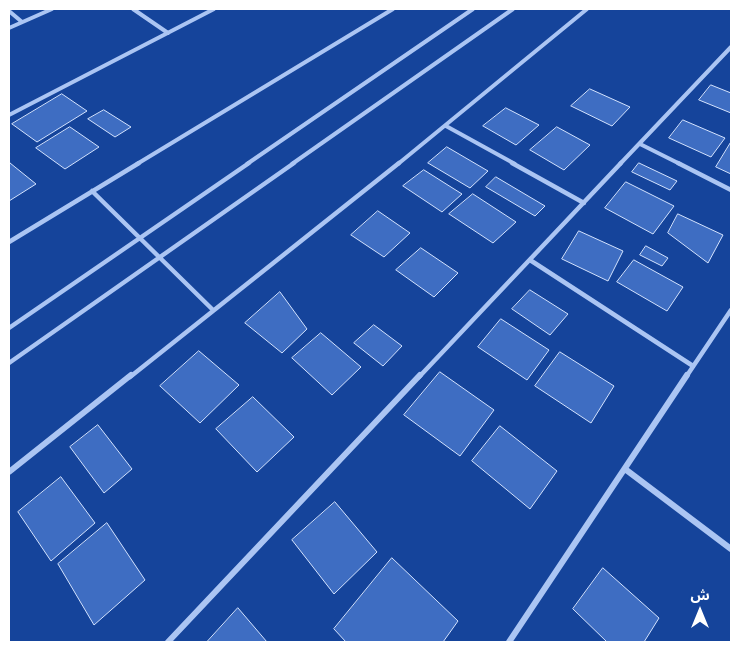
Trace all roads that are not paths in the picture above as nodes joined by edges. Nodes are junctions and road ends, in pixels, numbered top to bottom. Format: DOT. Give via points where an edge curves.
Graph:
graph roads {
  1 [pos="52,9"];
  2 [pos="133,9"];
  3 [pos="214,9"];
  4 [pos="393,9"];
  5 [pos="473,9"];
  6 [pos="513,9"];
  7 [pos="587,9"];
  8 [pos="9,11"];
  9 [pos="22,22"];
  10 [pos="9,28"];
  11 [pos="168,33"];
  12 [pos="731,47"];
  13 [pos="9,115"];
  14 [pos="446,126"];
  15 [pos="640,144"];
  16 [pos="731,190"];
  17 [pos="92,191"];
  18 [pos="584,203"];
  19 [pos="140,238"];
  20 [pos="9,242"];
  21 [pos="159,257"];
  22 [pos="530,260"];
  23 [pos="213,310"];
  24 [pos="731,310"];
  25 [pos="9,328"];
  26 [pos="9,363"];
  27 [pos="694,366"];
  28 [pos="625,469"];
  29 [pos="9,472"];
  30 [pos="731,548"];
  31 [pos="168,642"];
  32 [pos="509,642"];
  1 -- 9 [label="street"];
  2 -- 11 [label="street"];
  3 -- 11 [label="street"];
  4 -- 17 [label="street"];
  5 -- 19 [label="street"];
  6 -- 21 [label="street"];
  7 -- 14 [label="street"];
  8 -- 9 [label="street"];
  9 -- 10 [label="street"];
  11 -- 13 [label="street"];
  12 -- 15 [label="street"];
  14 -- 18 [label="street"];
  14 -- 23 [label="street"];
  15 -- 16 [label="street"];
  15 -- 18 [label="street"];
  17 -- 19 [label="street"];
  17 -- 20 [label="street"];
  18 -- 22 [label="street"];
  19 -- 21 [label="street"];
  19 -- 25 [label="street"];
  21 -- 23 [label="street"];
  21 -- 26 [label="street"];
  22 -- 27 [label="street"];
  22 -- 31 [label="street"];
  23 -- 29 [label="street"];
  24 -- 27 [label="street"];
  27 -- 28 [label="street"];
  28 -- 30 [label="street"];
  28 -- 32 [label="street"];
}
